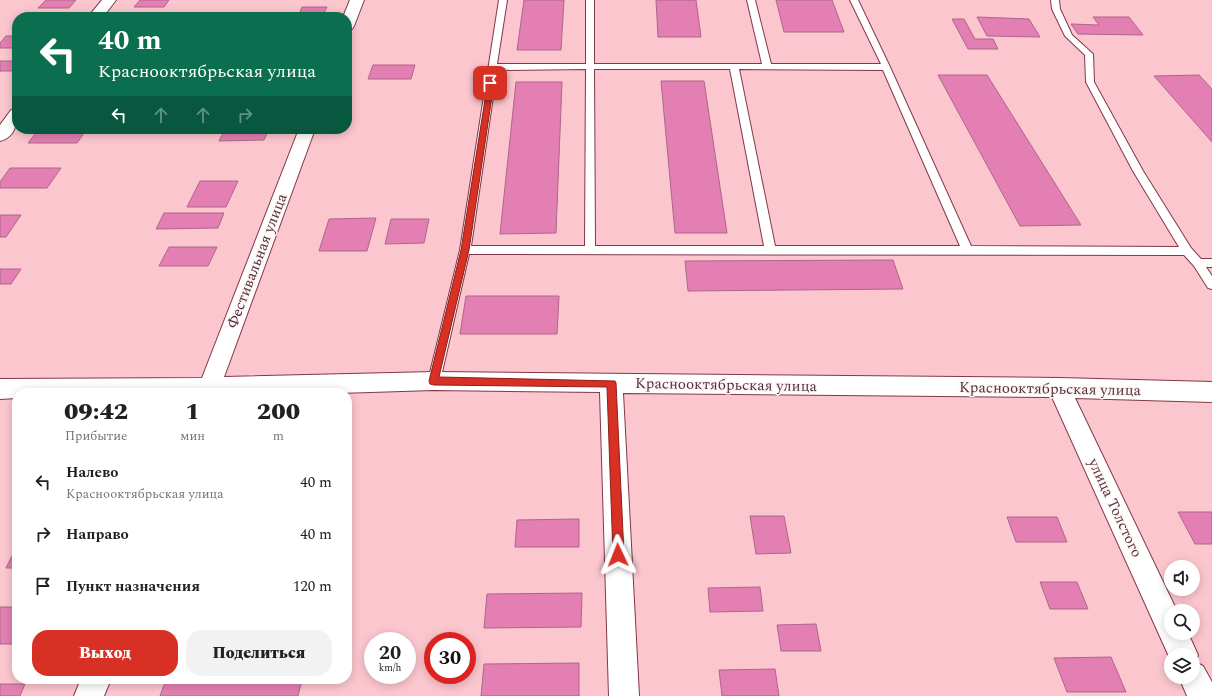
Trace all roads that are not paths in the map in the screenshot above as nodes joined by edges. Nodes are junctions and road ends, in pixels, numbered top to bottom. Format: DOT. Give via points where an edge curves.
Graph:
graph roads {
  1 [pos="109,0"];
  2 [pos="357,0"];
  3 [pos="503,0"];
  4 [pos="590,0"];
  5 [pos="751,0"];
  6 [pos="854,0"];
  7 [pos="1055,0"];
  8 [pos="99,12"];
  9 [pos="352,13"];
  10 [pos="734,66"];
  11 [pos="767,66"];
  12 [pos="493,67"];
  13 [pos="590,67"];
  14 [pos="886,67"];
  15 [pos="12,120"];
  16 [pos="306,134"];
  17 [pos="0,136"];
  18 [pos="590,249"];
  19 [pos="465,250"];
  20 [pos="770,250"];
  21 [pos="967,250"];
  22 [pos="1187,251"];
  23 [pos="1198,263"];
  24 [pos="1212,263"];
  25 [pos="1212,285"];
  26 [pos="434,381"];
  27 [pos="612,383"];
  28 [pos="209,388"];
  29 [pos="258,388"];
  30 [pos="1059,388"];
  31 [pos="0,389"];
  32 [pos="12,389"];
  33 [pos="1212,392"];
  34 [pos="1164,614"];
  35 [pos="94,684"];
  36 [pos="1197,684"];
  37 [pos="89,696"];
  38 [pos="624,696"];
  39 [pos="1202,696"];
  1 -- 8 [label="street"];
  2 -- 9 [label="street"];
  3 -- 12 [label="lane"];
  4 -- 13 [label="lane"];
  5 -- 11 [label="lane"];
  6 -- 14 [label="lane"];
  7 -- 22 [label="lane" via="1056,9 1069,36 1089,54 1090,82 1138,171"];
  10 -- 11 [label="lane"];
  10 -- 13 [label="lane"];
  10 -- 20 [label="lane"];
  11 -- 14 [label="lane"];
  12 -- 13 [label="lane"];
  12 -- 19 [label="lane"];
  13 -- 18 [label="lane"];
  14 -- 21 [label="lane"];
  15 -- 17 [label="street"];
  16 -- 28 [label="street, Фестивальная улица"];
  18 -- 19 [label="lane"];
  18 -- 20 [label="lane"];
  19 -- 26 [label="lane"];
  20 -- 21 [label="lane"];
  21 -- 22 [label="lane"];
  22 -- 23 [label="lane"];
  23 -- 24 [label="lane"];
  23 -- 25 [label="lane"];
  26 -- 27 [label="street, Краснооктябрьская улица"];
  26 -- 29 [label="street, Краснооктябрьская улица"];
  27 -- 30 [label="street, Краснооктябрьская улица"];
  27 -- 38 [label="street"];
  30 -- 33 [label="street, Краснооктябрьская улица"];
  30 -- 34 [label="street, улица Толстого"];
  31 -- 32 [label="street, Краснооктябрьская улица"];
  35 -- 37 [label="street"];
  36 -- 39 [label="street"];
}
